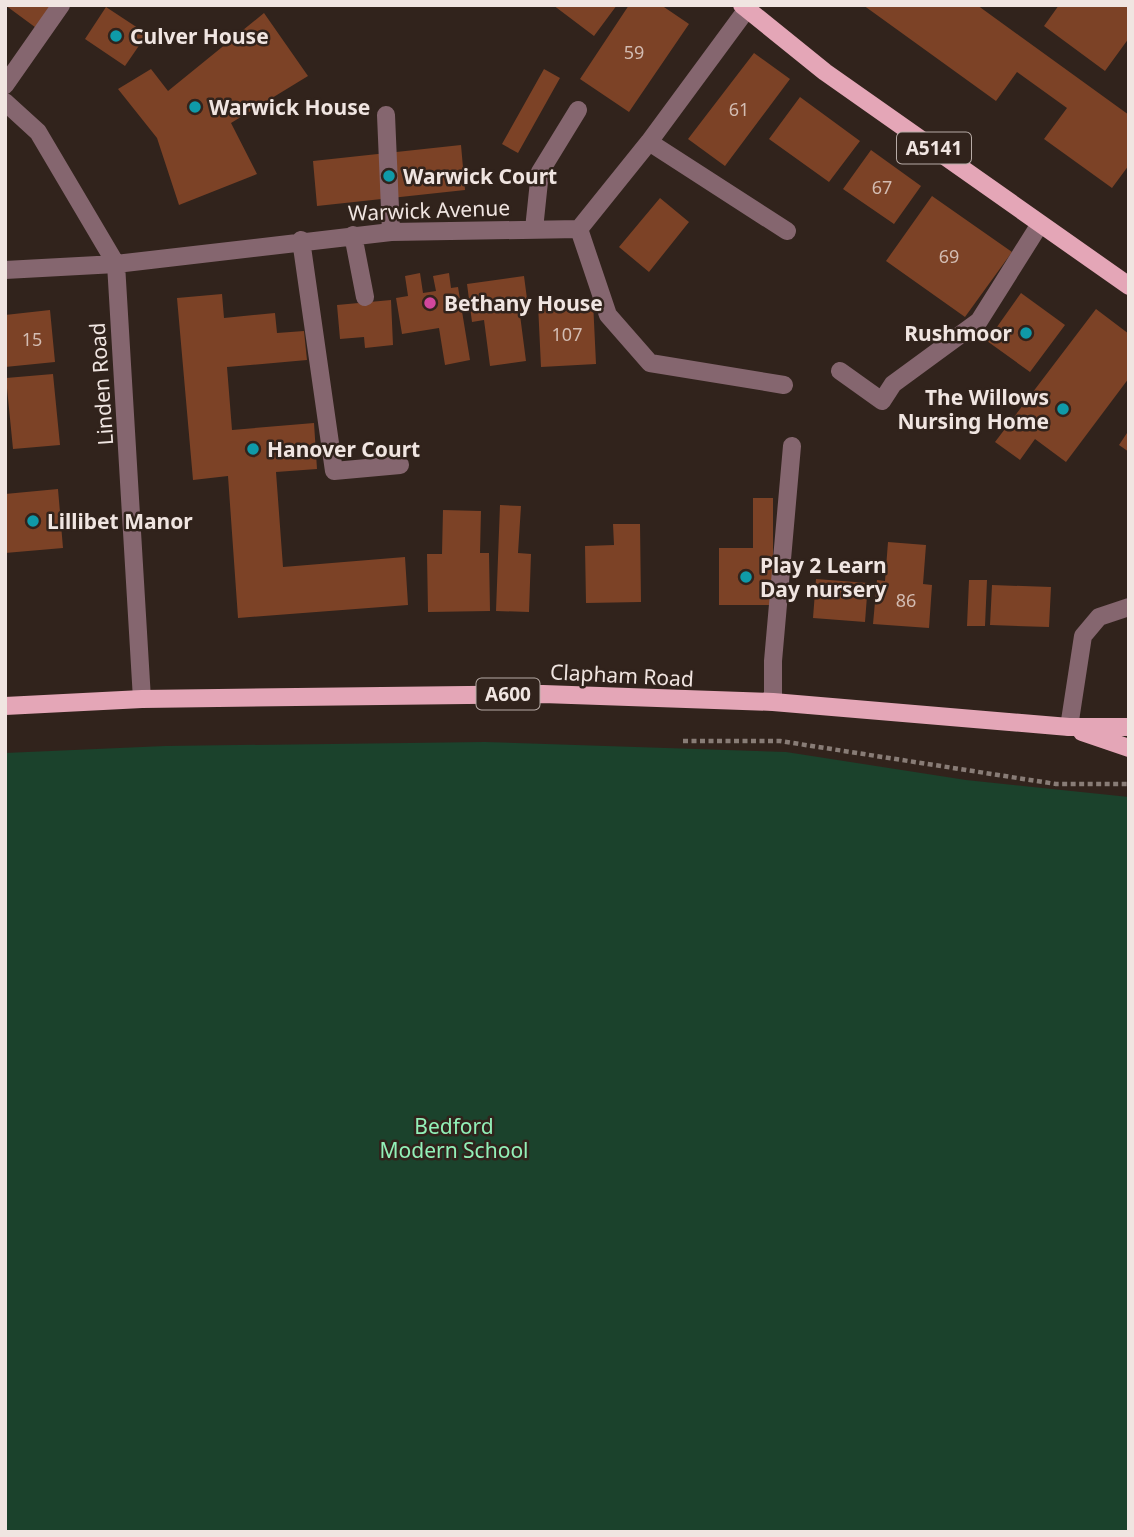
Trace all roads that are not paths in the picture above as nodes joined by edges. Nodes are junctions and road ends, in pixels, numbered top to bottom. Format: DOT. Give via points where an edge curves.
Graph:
graph roads {
  1 [pos="61,5"];
  2 [pos="746,7"];
  3 [pos="5,85"];
  4 [pos="5,102"];
  5 [pos="579,110"];
  6 [pos="386,115"];
  7 [pos="649,142"];
  8 [pos="1040,224"];
  9 [pos="534,229"];
  10 [pos="579,229"];
  11 [pos="787,231"];
  12 [pos="391,232"];
  13 [pos="353,235"];
  14 [pos="301,240"];
  15 [pos="116,264"];
  16 [pos="5,271"];
  17 [pos="1129,286"];
  18 [pos="365,297"];
  19 [pos="840,371"];
  20 [pos="784,385"];
  21 [pos="792,446"];
  22 [pos="400,466"];
  23 [pos="1129,607"];
  24 [pos="142,699"];
  25 [pos="773,702"];
  26 [pos="5,706"];
  27 [pos="1069,727"];
  28 [pos="1129,727"];
  29 [pos="1129,748"];
  1 -- 3 [label="street"];
  2 -- 7 [label="street"];
  2 -- 8 [label="main road, A5141" via="825,72"];
  4 -- 15 [label="street, Linden Road" via="38,132"];
  5 -- 9 [label="street" via="540,172"];
  6 -- 12 [label="street"];
  7 -- 10 [label="street"];
  7 -- 11 [label="street"];
  8 -- 17 [label="main road, A5141"];
  8 -- 19 [label="street" via="979,321 893,384 882,401"];
  9 -- 10 [label="street, Warwick Avenue"];
  9 -- 12 [label="street, Warwick Avenue"];
  10 -- 20 [label="street" via="608,315 650,363"];
  12 -- 13 [label="street, Warwick Avenue"];
  13 -- 14 [label="street, Warwick Avenue"];
  13 -- 18 [label="street"];
  14 -- 15 [label="street, Warwick Avenue"];
  14 -- 22 [label="street" via="334,471"];
  15 -- 16 [label="street, Warwick Avenue"];
  15 -- 24 [label="street, Linden Road"];
  21 -- 25 [label="street"];
  23 -- 27 [label="street" via="1099,617 1083,636"];
  24 -- 25 [label="main road, Clapham Road / A600" via="543,694"];
  24 -- 26 [label="main road, Clapham Road / A600"];
  25 -- 27 [label="main road, Clapham Road / A600"];
  27 -- 28 [label="main road, Clapham Road / A600"];
  27 -- 29 [label="main road, Clapham Road / A600"];
}
